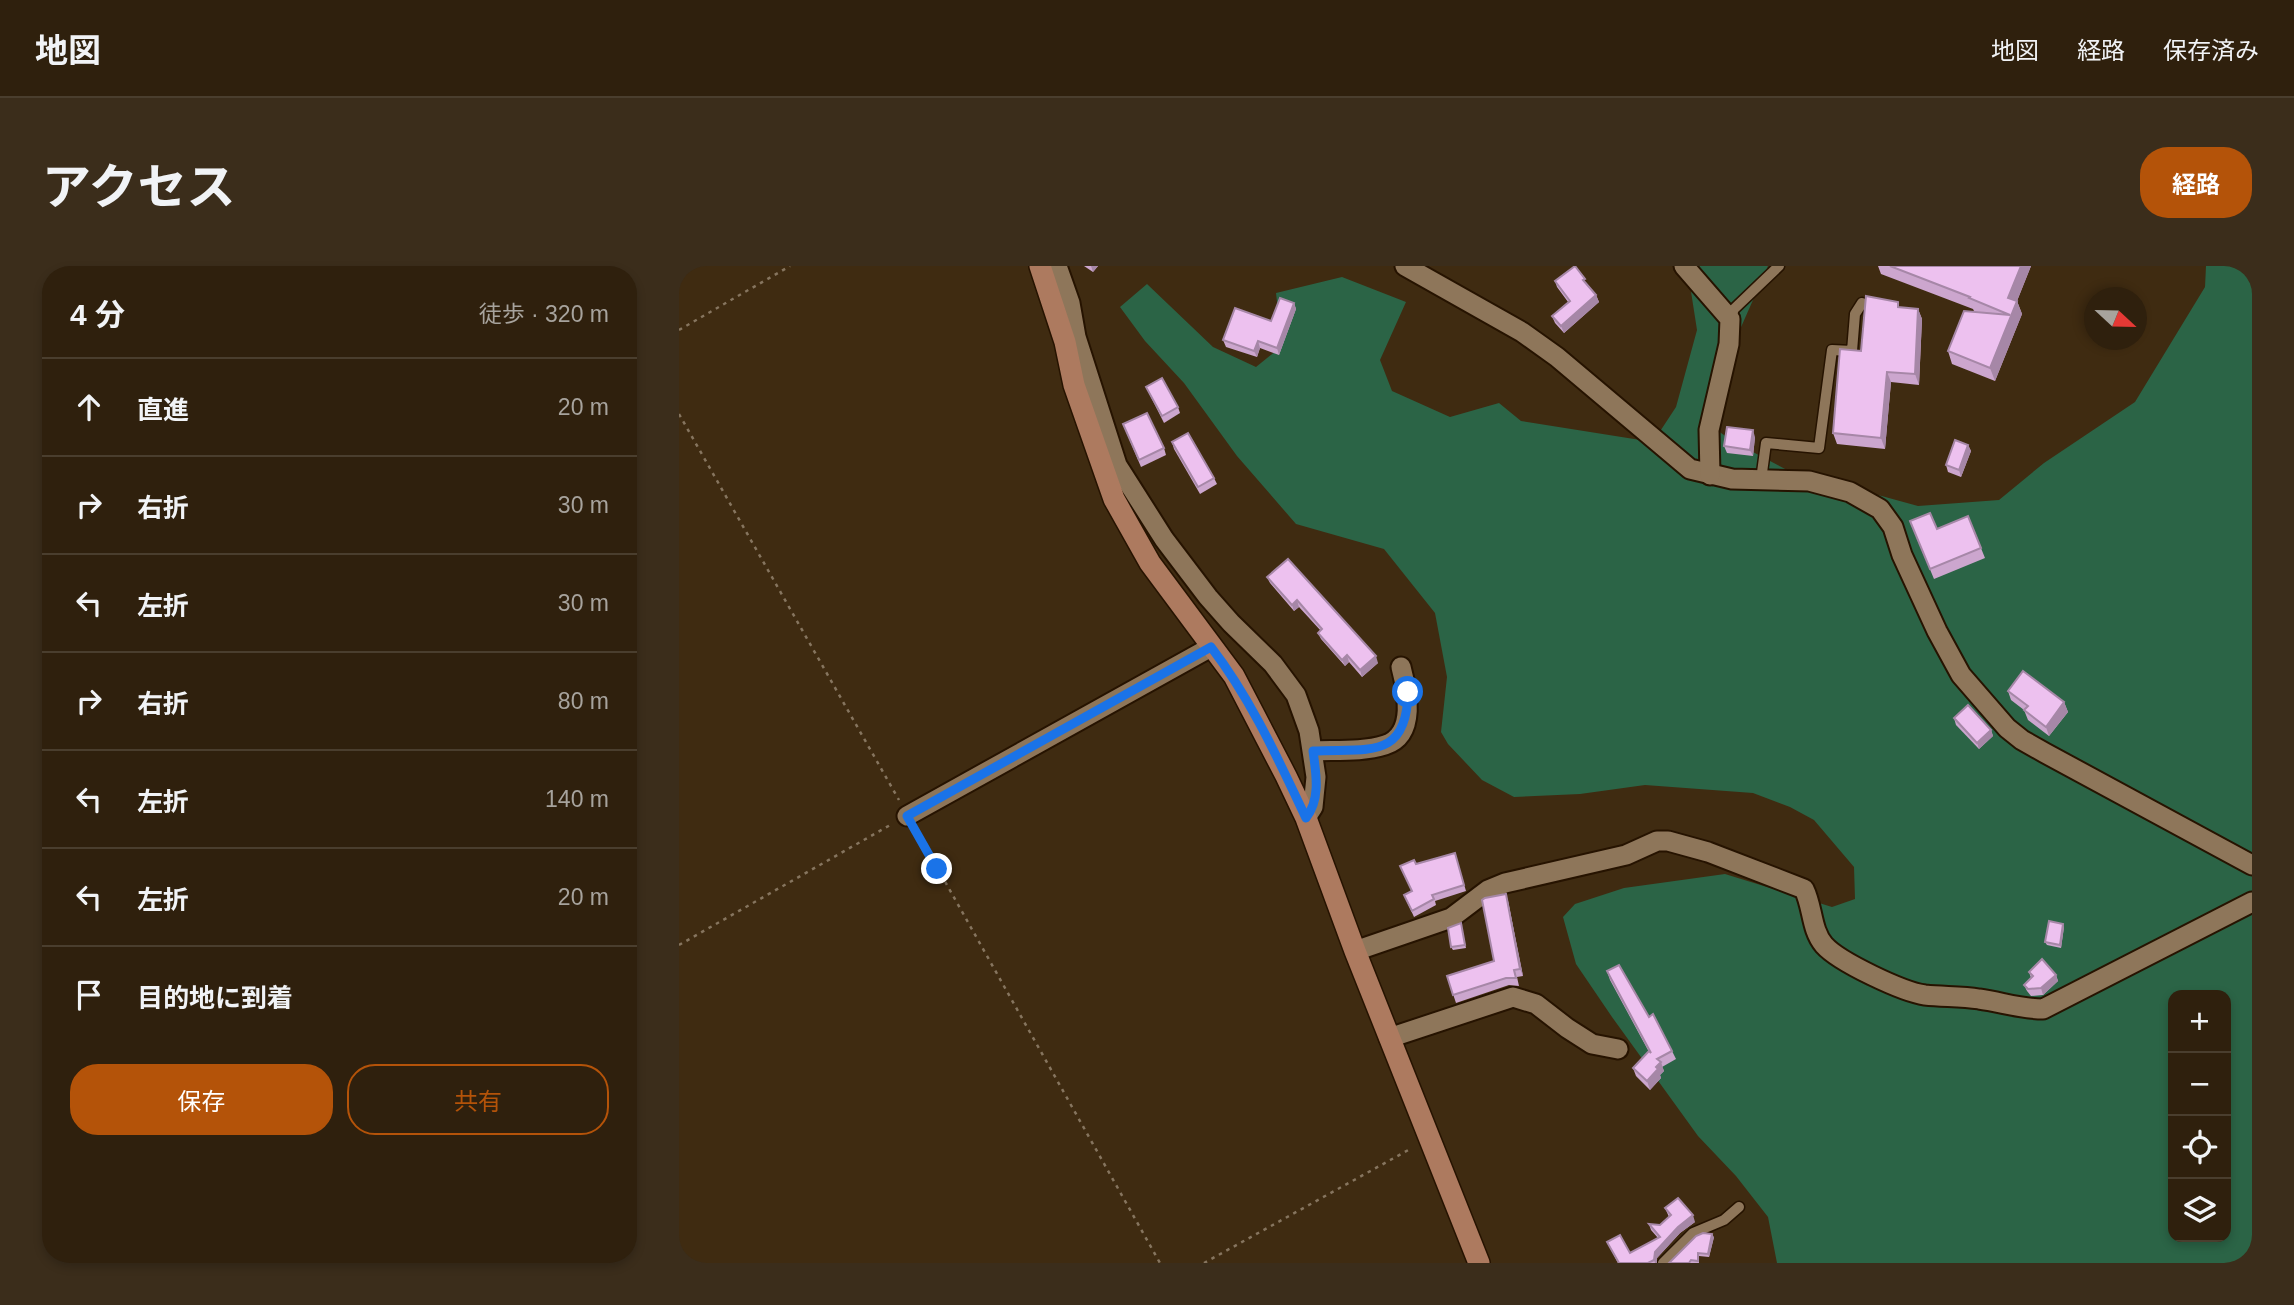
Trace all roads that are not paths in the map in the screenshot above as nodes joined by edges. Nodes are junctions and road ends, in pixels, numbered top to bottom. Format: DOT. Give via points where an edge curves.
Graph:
graph roads {
  1 [pos="1040,266"];
  2 [pos="1058,266"];
  3 [pos="1405,266"];
  4 [pos="1684,266"];
  5 [pos="1779,266"];
  6 [pos="1862,303"];
  7 [pos="1730,319"];
  8 [pos="1710,475"];
  9 [pos="1761,481"];
  10 [pos="1211,647"];
  11 [pos="1401,667"];
  12 [pos="1313,751"];
  13 [pos="907,816"];
  14 [pos="1306,818"];
  15 [pos="2252,864"];
  16 [pos="2252,902"];
  17 [pos="1355,951"];
  18 [pos="1389,1038"];
  19 [pos="1618,1049"];
  20 [pos="1739,1207"];
  21 [pos="1479,1263"];
  22 [pos="1663,1263"];
  1 -- 10 [label="street" via="1114,499 1150,563"];
  2 -- 12 [label="street" via="1117,465 1208,597 1273,664 1296,695"];
  3 -- 8 [label="street" via="1522,332 1691,469"];
  4 -- 7 [label="street"];
  5 -- 7 [label="lane" via="1734,309"];
  6 -- 9 [label="lane" via="1855,314 1851,351 1832,350 1819,449 1766,443"];
  7 -- 8 [label="street" via="1709,430"];
  8 -- 9 [label="street"];
  9 -- 15 [label="street" via="1809,481 1850,492 1880,509 1893,527 1902,555 1961,675 2007,728 2045,754"];
  10 -- 13 [label="street"];
  10 -- 14 [label="street" via="1234,676"];
  11 -- 12 [label="street" via="1408,710 1394,741 1378,747"];
  12 -- 14 [label="street" via="1316,792"];
  14 -- 17 [label="street"];
  16 -- 17 [label="street" via="2043,1009 1923,995 1875,976 1825,946 1804,890 1668,841 1505,883 1451,918"];
  17 -- 18 [label="street"];
  18 -- 19 [label="street" via="1513,998 1536,1004 1592,1044"];
  18 -- 21 [label="street"];
  20 -- 22 [label="lane" via="1724,1220 1693,1233"];
}
